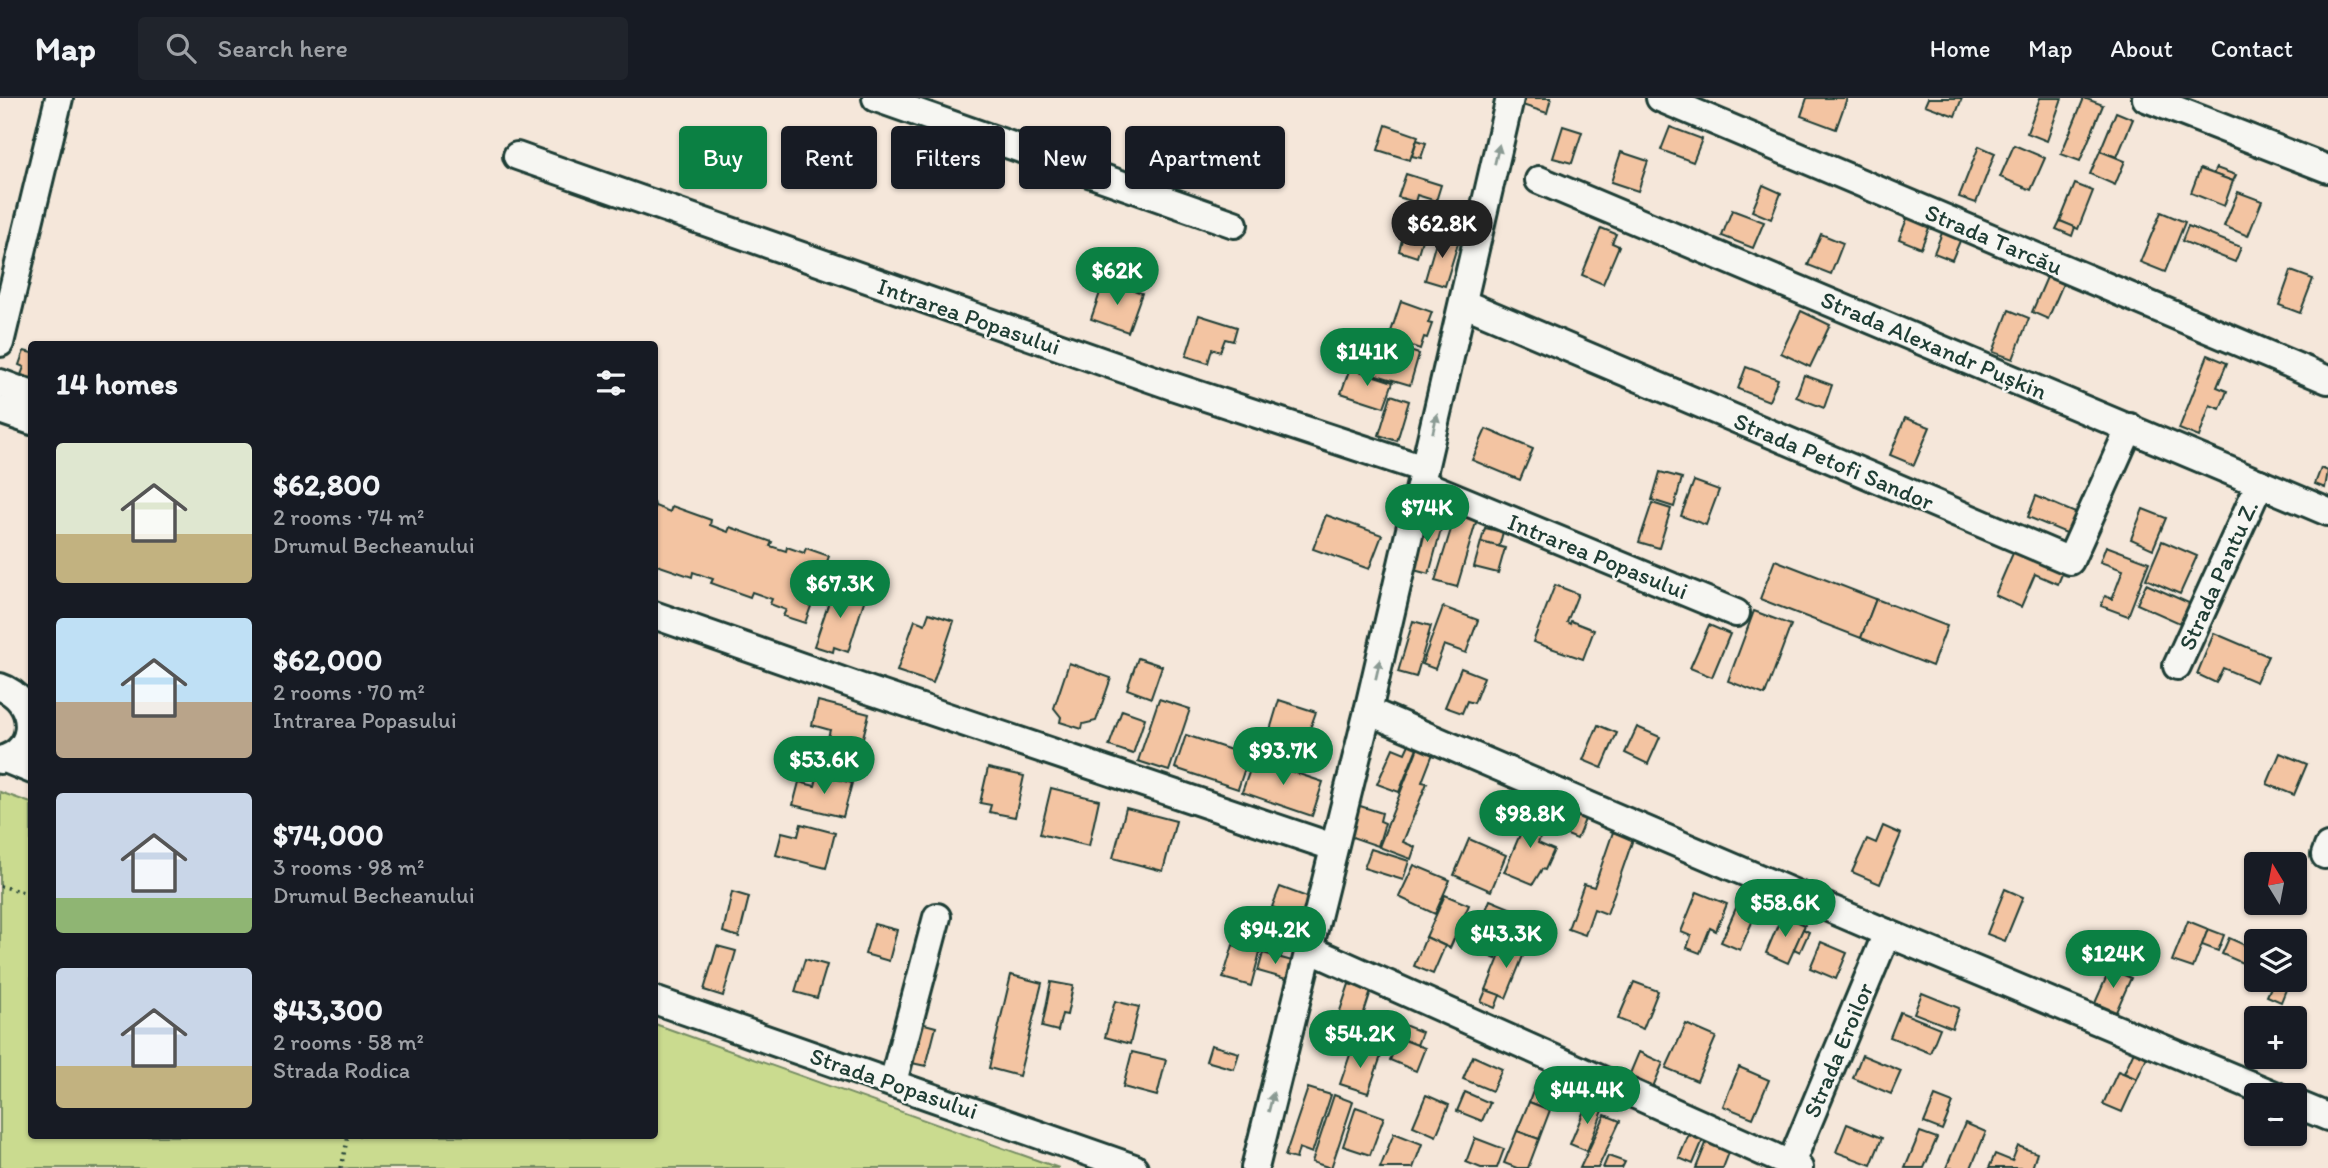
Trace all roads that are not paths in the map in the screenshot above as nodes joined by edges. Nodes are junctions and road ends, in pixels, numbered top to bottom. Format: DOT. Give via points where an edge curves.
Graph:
graph roads {
  1 [pos="59,98"];
  2 [pos="876,98"];
  3 [pos="1510,98"];
  4 [pos="1660,98"];
  5 [pos="2146,98"];
  6 [pos="2181,105"];
  7 [pos="516,156"];
  8 [pos="2328,169"];
  9 [pos="1539,180"];
  10 [pos="1234,224"];
  11 [pos="1463,303"];
  12 [pos="0,343"];
  13 [pos="2328,380"];
  14 [pos="0,383"];
  15 [pos="28,394"];
  16 [pos="0,410"];
  17 [pos="28,420"];
  18 [pos="2130,427"];
  19 [pos="1422,476"];
  20 [pos="2260,483"];
  21 [pos="2328,512"];
  22 [pos="1736,613"];
  23 [pos="658,616"];
  24 [pos="2177,666"];
  25 [pos="0,687"];
  26 [pos="1368,711"];
  27 [pos="28,720"];
  28 [pos="28,741"];
  29 [pos="3,759"];
  30 [pos="28,768"];
  31 [pos="1333,847"];
  32 [pos="937,917"];
  33 [pos="1887,933"];
  34 [pos="1309,949"];
  35 [pos="658,1001"];
  36 [pos="893,1082"];
  37 [pos="2246,1083"];
  38 [pos="2307,1108"];
  39 [pos="2328,1117"];
  40 [pos="1793,1167"];
  41 [pos="1134,1168"];
  42 [pos="1255,1168"];
  1 -- 12 [label="street"];
  2 -- 10 [label="street"];
  11 -- 3 [label="street, one-way"];
  4 -- 13 [label="street, Strada Tarcău"];
  5 -- 6 [label="street"];
  6 -- 8 [label="street"];
  7 -- 19 [label="street, Intrarea Popasului"];
  9 -- 18 [label="street, Strada Alexandr Pușkin"];
  11 -- 18 [label="street, Strada Petofi Sandor" via="2070,561"];
  19 -- 11 [label="street, one-way"];
  14 -- 15 [label="street"];
  16 -- 17 [label="street"];
  18 -- 20 [label="street, Strada Alexandr Pușkin"];
  19 -- 22 [label="street, Intrarea Popasului"];
  26 -- 19 [label="street, one-way"];
  20 -- 21 [label="street, Strada Alexandr Pușkin"];
  20 -- 24 [label="street, Strada Pantu Z."];
  23 -- 31 [label="street"];
  25 -- 27 [label="street" via="23,703"];
  26 -- 31 [label="street"];
  26 -- 33 [label="street"];
  28 -- 29 [label="street"];
  29 -- 30 [label="street"];
  31 -- 34 [label="street"];
  32 -- 36 [label="street"];
  33 -- 37 [label="street"];
  33 -- 40 [label="street, Strada Eroilor"];
  34 -- 40 [label="street"];
  42 -- 34 [label="street, one-way"];
  35 -- 36 [label="street, Strada Popasului"];
  36 -- 41 [label="street, Strada Popasului"];
  38 -- 39 [label="street"];
}
